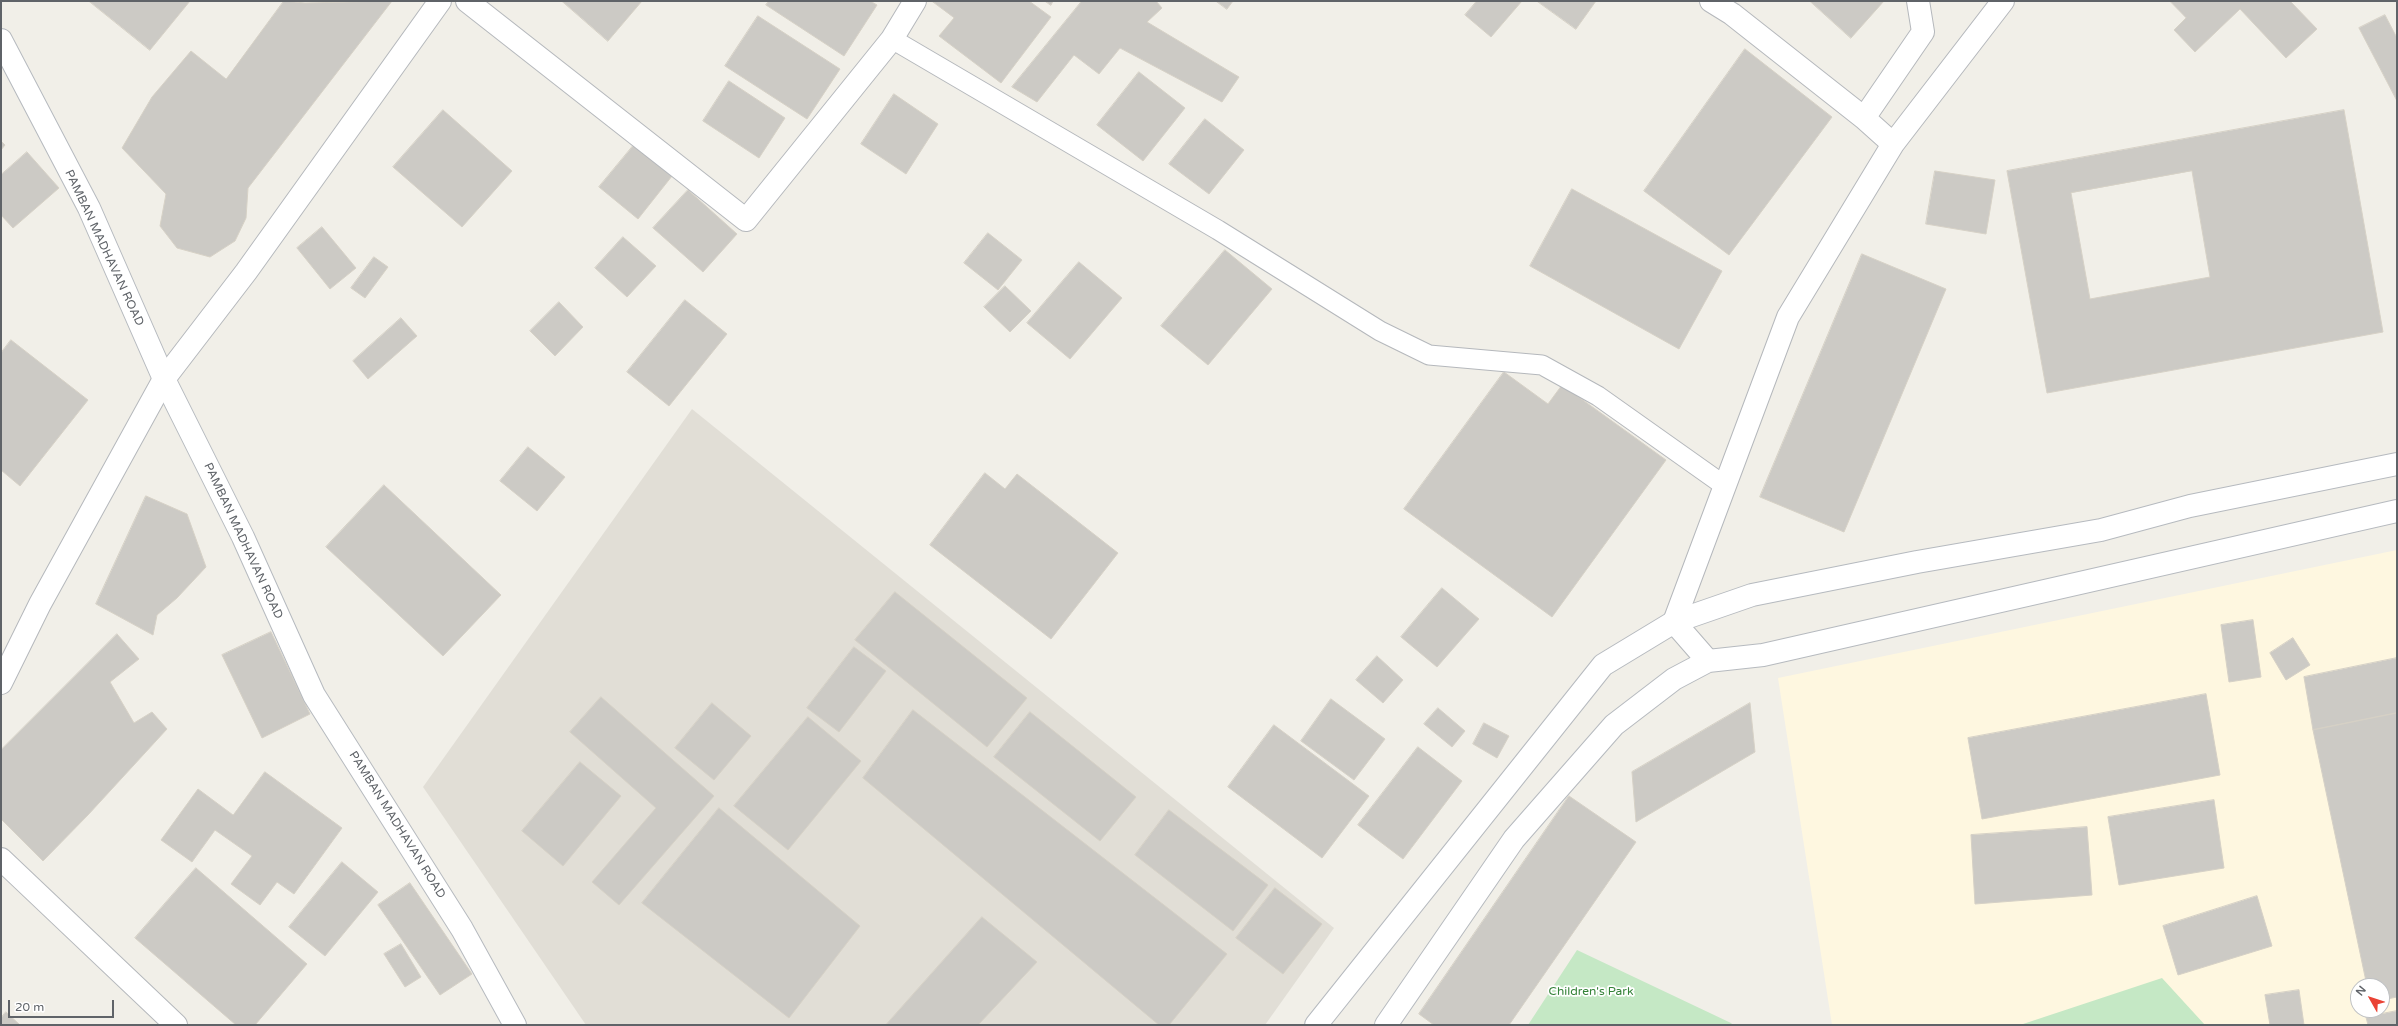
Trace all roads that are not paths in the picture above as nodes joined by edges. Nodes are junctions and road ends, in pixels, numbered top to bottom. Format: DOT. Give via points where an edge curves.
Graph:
graph roads {
  1 [pos="440,1"];
  2 [pos="467,1"];
  3 [pos="915,1"];
  4 [pos="1711,1"];
  5 [pos="1918,1"];
  6 [pos="2003,1"];
  7 [pos="892,39"];
  8 [pos="1,40"];
  9 [pos="1864,118"];
  10 [pos="1892,144"];
  11 [pos="164,379"];
  12 [pos="2397,464"];
  13 [pos="1725,486"];
  14 [pos="2397,511"];
  15 [pos="1674,622"];
  16 [pos="1708,661"];
  17 [pos="1,683"];
  18 [pos="1,859"];
  19 [pos="176,1025"];
  20 [pos="515,1025"];
  21 [pos="1316,1025"];
  22 [pos="1386,1025"];
  1 -- 11 [label="main road" via="246,272"];
  2 -- 7 [label="main road" via="746,220"];
  3 -- 7 [label="main road"];
  4 -- 9 [label="main road" via="1732,14"];
  5 -- 9 [label="main road" via="1923,32"];
  6 -- 10 [label="main road"];
  7 -- 13 [label="lane" via="1218,230 1380,331 1429,355 1542,365 1598,396"];
  8 -- 11 [label="main road, PAMBAN MADHAVAN ROAD" via="89,208"];
  9 -- 10 [label="main road"];
  10 -- 13 [label="main road" via="1788,317"];
  11 -- 17 [label="main road" via="40,604"];
  11 -- 20 [label="main road, PAMBAN MADHAVAN ROAD" via="243,537 314,696 462,928"];
  12 -- 15 [label="main road" via="2190,506 2101,530 1917,562 1752,595"];
  13 -- 15 [label="main road"];
  14 -- 16 [label="main road" via="1770,653"];
  15 -- 16 [label="main road"];
  15 -- 21 [label="main road" via="1603,665"];
  16 -- 22 [label="main road" via="1674,679 1609,731 1514,839"];
  18 -- 19 [label="main road"];
}
